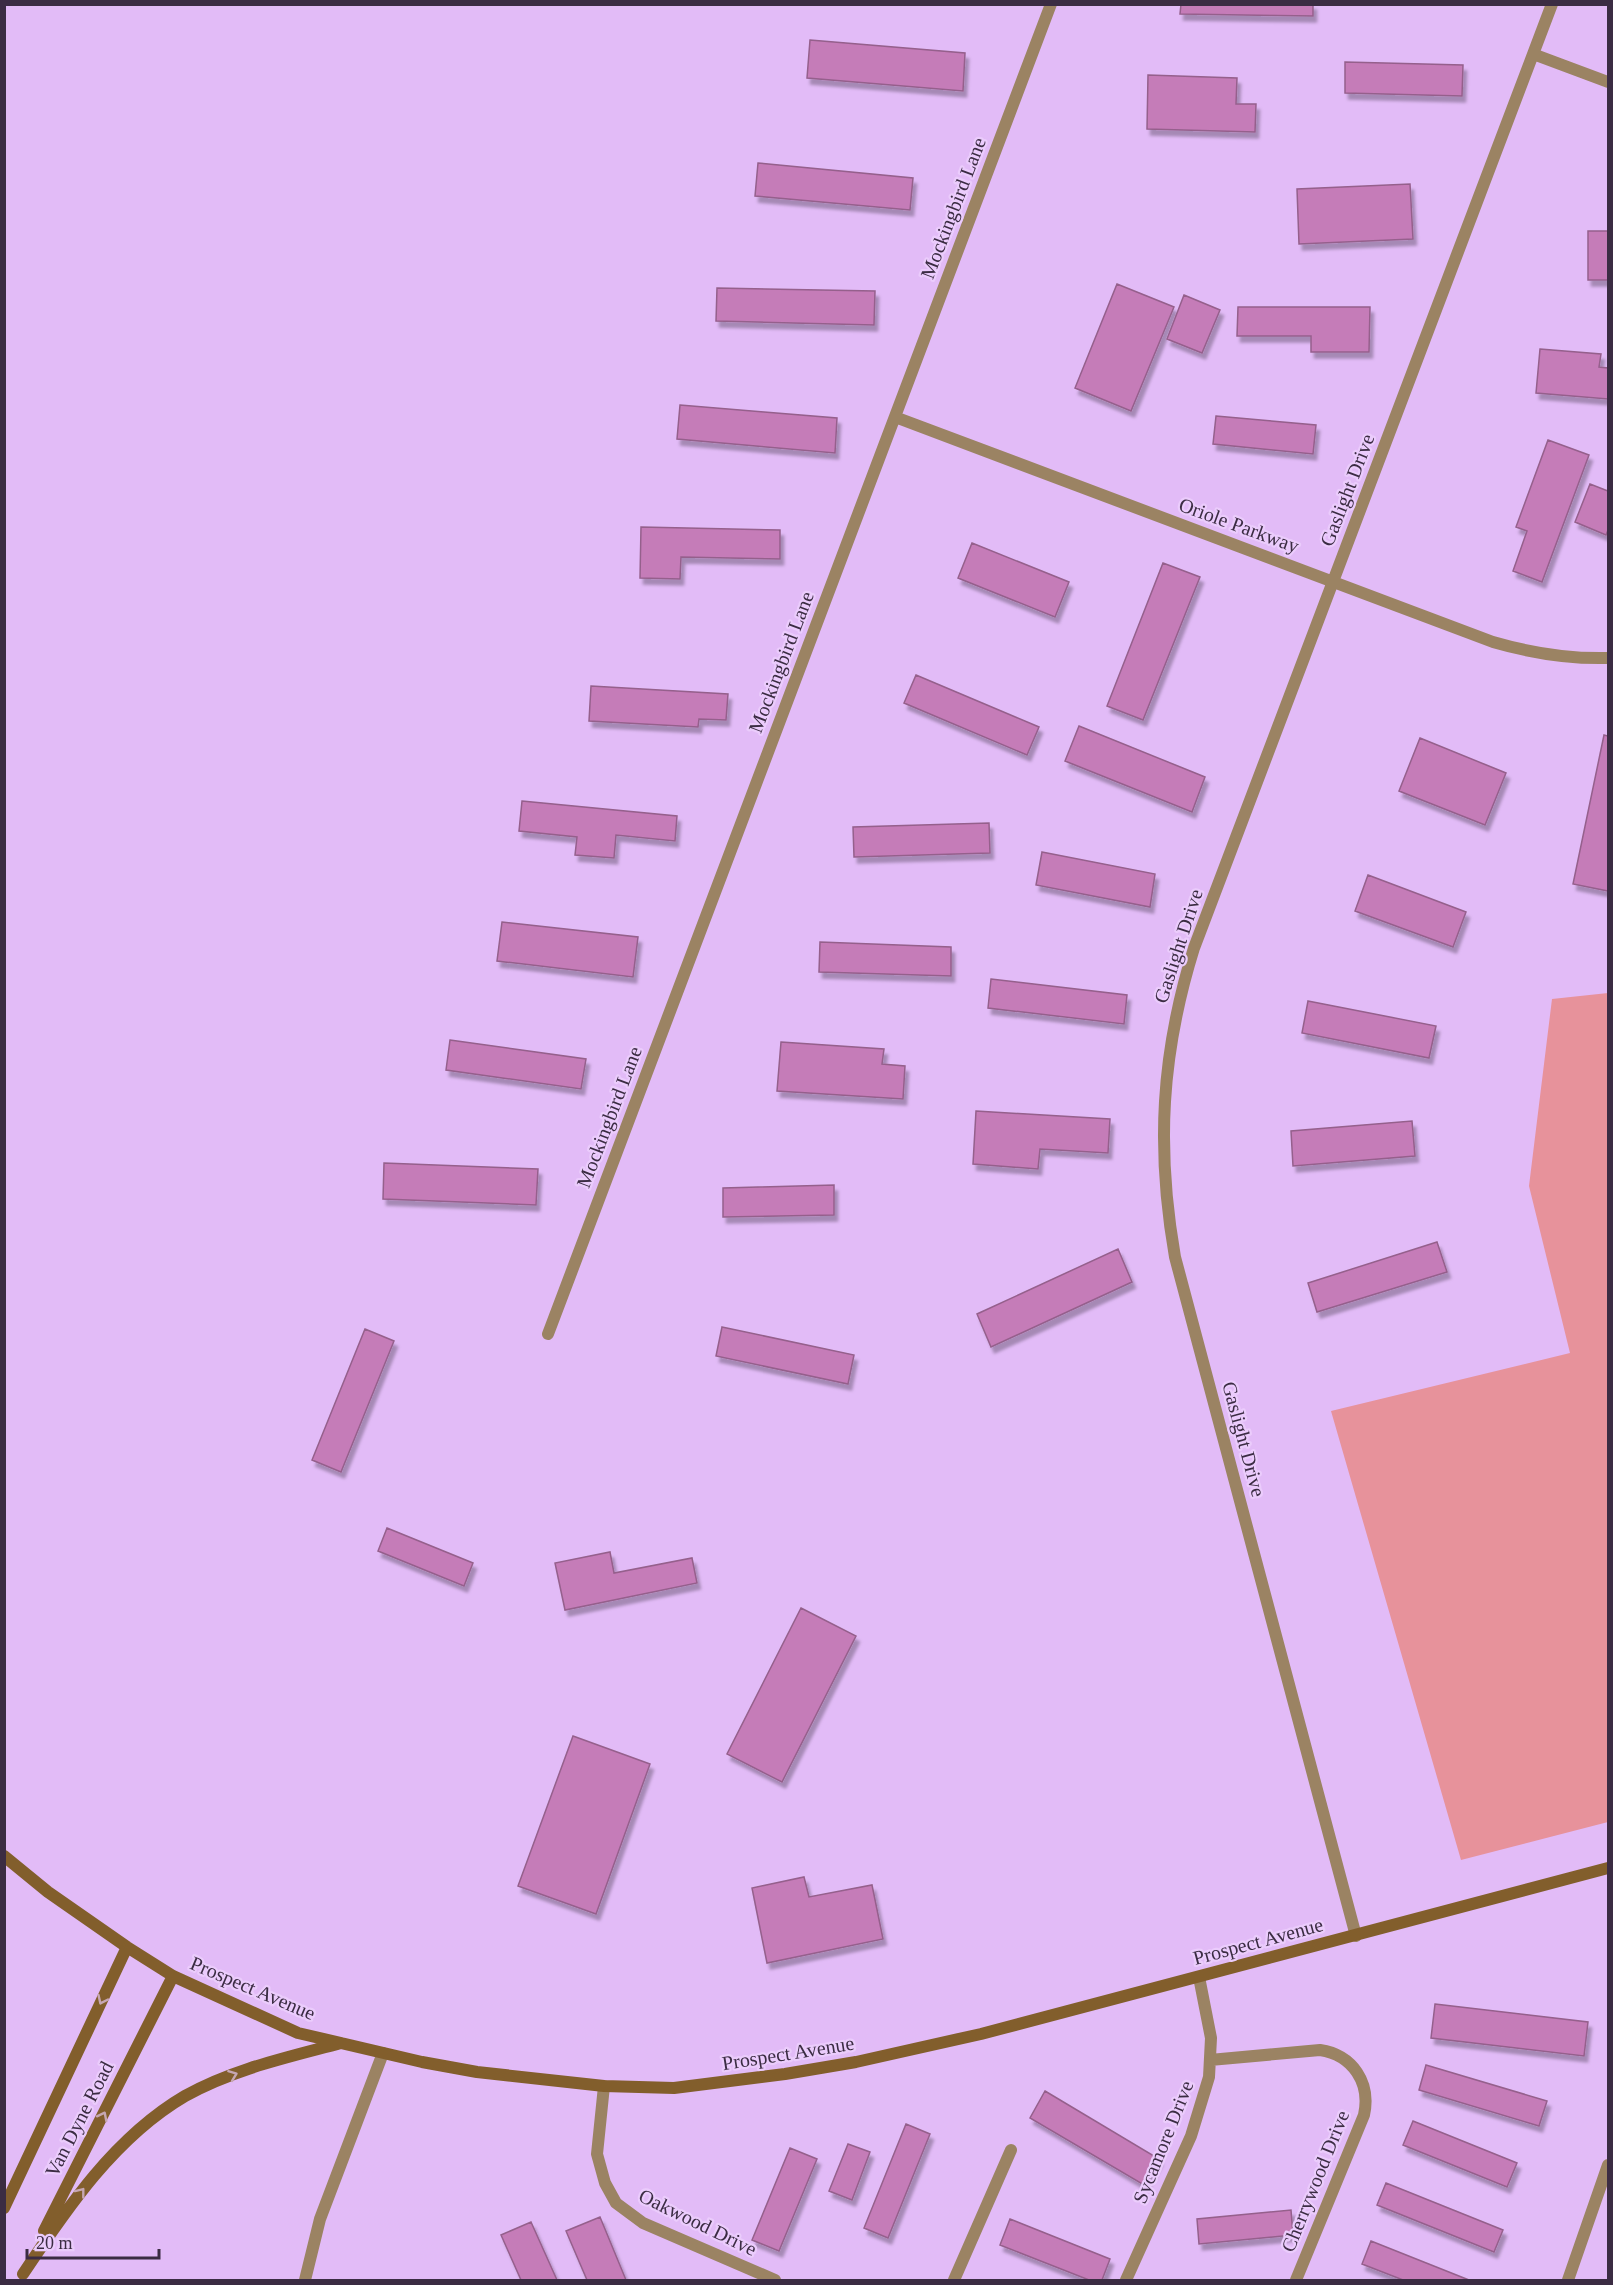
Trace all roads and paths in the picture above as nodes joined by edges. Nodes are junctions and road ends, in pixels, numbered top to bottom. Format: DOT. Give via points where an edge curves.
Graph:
graph roads {
  1 [pos="1051,4"];
  2 [pos="1551,4"];
  3 [pos="1533,54"];
  4 [pos="1608,82"];
  5 [pos="895,417"];
  6 [pos="1333,581"];
  7 [pos="1608,658"];
  8 [pos="548,1334"];
  9 [pos="4,1856"];
  10 [pos="1608,1868"];
  11 [pos="1356,1935"];
  12 [pos="127,1947"];
  13 [pos="173,1976"];
  14 [pos="1199,1977"];
  15 [pos="342,2043"];
  16 [pos="382,2053"];
  17 [pos="1210,2060"];
  18 [pos="604,2086"];
  19 [pos="1011,2150"];
  20 [pos="1608,2165"];
  21 [pos="4,2208"];
  22 [pos="21,2277"];
  23 [pos="305,2280"];
  24 [pos="775,2280"];
  25 [pos="954,2280"];
  26 [pos="1126,2280"];
  27 [pos="1296,2280"];
  28 [pos="1568,2280"];
  1 -- 5 [label="street, Mockingbird Lane"];
  2 -- 3 [label="street, Gaslight Drive"];
  3 -- 4 [label="street"];
  3 -- 6 [label="street, Gaslight Drive"];
  5 -- 6 [label="street, Oriole Parkway"];
  5 -- 8 [label="street, Mockingbird Lane"];
  6 -- 7 [label="street, Oriole Parkway" via="1512,647 1572,657"];
  6 -- 11 [label="street, Gaslight Drive" via="1189,966 1170,1043 1163,1140 1168,1218 1184,1295"];
  9 -- 12 [label="main road, Prospect Avenue"];
  10 -- 11 [label="main road, Prospect Avenue"];
  11 -- 14 [label="main road, Prospect Avenue"];
  12 -- 13 [label="main road, Prospect Avenue"];
  12 -- 21 [label="main road, Van Dyne Road, one-way"];
  13 -- 15 [label="main road, Prospect Avenue" via="297,2032"];
  22 -- 13 [label="main road, Van Dyne Road, one-way"];
  14 -- 17 [label="street, Sycamore Drive" via="1211,2038"];
  14 -- 18 [label="main road, Prospect Avenue" via="856,2062 706,2085"];
  15 -- 16 [label="main road, Prospect Avenue"];
  22 -- 15 [label="main road, one-way" via="109,2159 159,2114 214,2082 262,2064"];
  16 -- 18 [label="main road, Prospect Avenue" via="477,2072"];
  16 -- 23 [label="street" via="320,2218"];
  17 -- 26 [label="street, Sycamore Drive" via="1203,2103 1191,2136"];
  17 -- 27 [label="street, Cherrywood Drive" via="1324,2051 1344,2059 1364,2086 1364,2115"];
  18 -- 24 [label="street, Oakwood Drive" via="597,2154 605,2183 616,2203 643,2223"];
  19 -- 25 [label="street"];
  20 -- 28 [label="street"];
}
